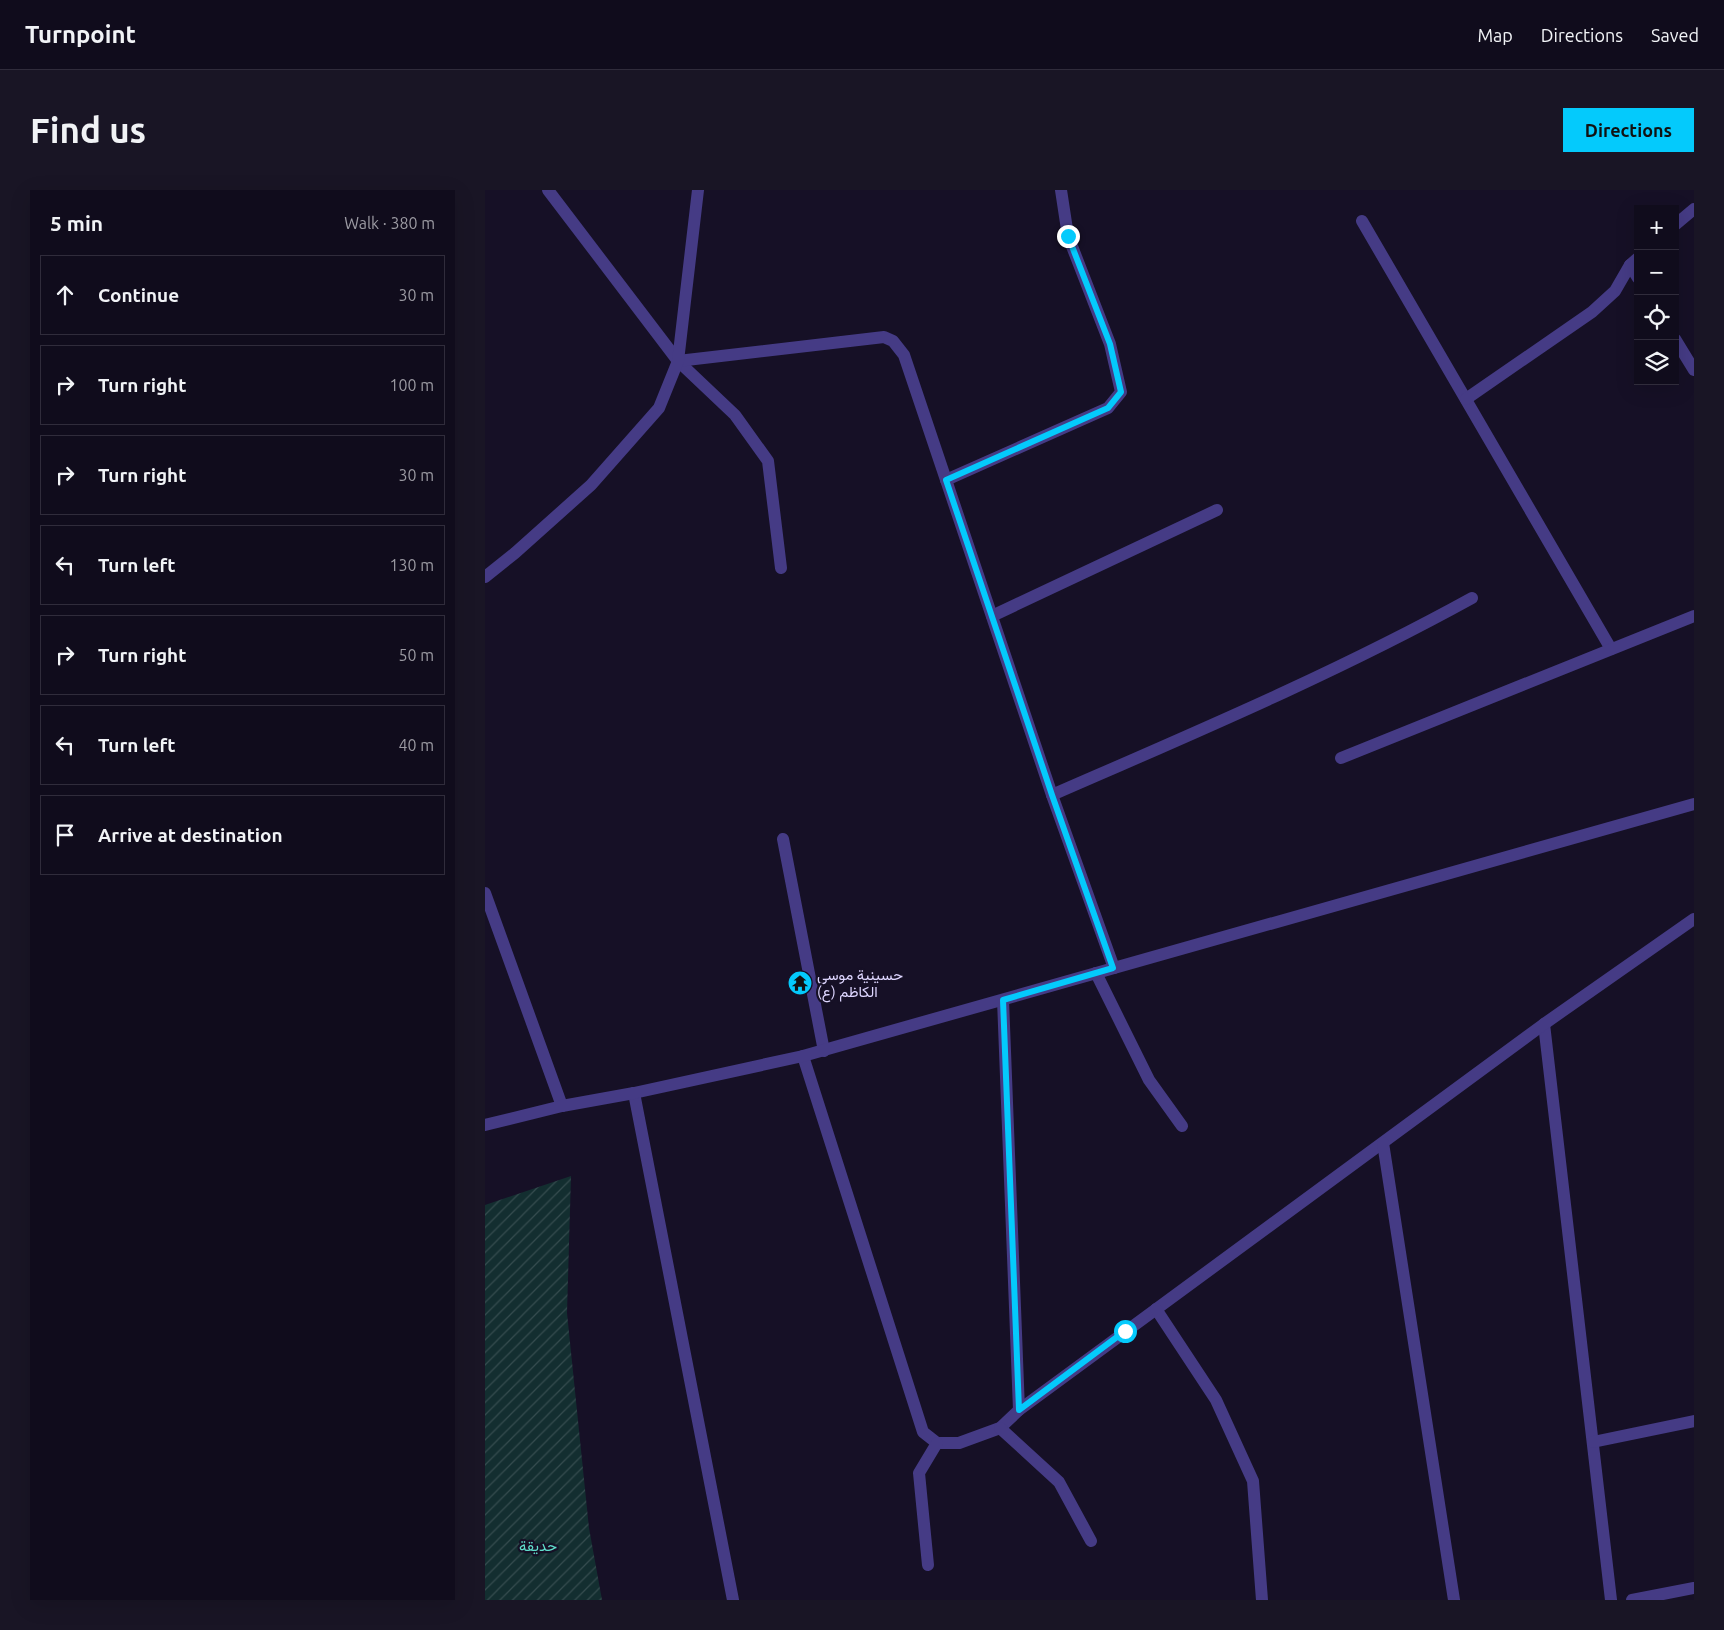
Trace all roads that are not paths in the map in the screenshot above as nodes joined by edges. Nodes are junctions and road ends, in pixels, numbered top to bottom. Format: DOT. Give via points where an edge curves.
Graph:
graph roads {
  1 [pos="549,190"];
  2 [pos="698,190"];
  3 [pos="1061,190"];
  4 [pos="1694,209"];
  5 [pos="1362,221"];
  6 [pos="1679,222"];
  7 [pos="1634,262"];
  8 [pos="1676,340"];
  9 [pos="679,361"];
  10 [pos="1694,370"];
  11 [pos="1467,399"];
  12 [pos="946,480"];
  13 [pos="1217,510"];
  14 [pos="781,568"];
  15 [pos="485,577"];
  16 [pos="1472,598"];
  17 [pos="992,616"];
  18 [pos="1694,616"];
  19 [pos="1611,649"];
  20 [pos="1341,758"];
  21 [pos="1052,795"];
  22 [pos="1694,804"];
  23 [pos="783,839"];
  24 [pos="485,893"];
  25 [pos="1694,919"];
  26 [pos="1113,968"];
  27 [pos="1096,973"];
  28 [pos="1003,1000"];
  29 [pos="1545,1024"];
  30 [pos="823,1051"];
  31 [pos="803,1056"];
  32 [pos="634,1093"];
  33 [pos="562,1106"];
  34 [pos="485,1126"];
  35 [pos="1182,1126"];
  36 [pos="1383,1143"];
  37 [pos="1156,1309"];
  38 [pos="1019,1410"];
  39 [pos="1694,1421"];
  40 [pos="999,1428"];
  41 [pos="1593,1442"];
  42 [pos="937,1443"];
  43 [pos="1091,1541"];
  44 [pos="927,1565"];
  45 [pos="1694,1588"];
  46 [pos="733,1600"];
  47 [pos="1262,1600"];
  48 [pos="1454,1600"];
  49 [pos="1611,1600"];
  50 [pos="1632,1600"];
  1 -- 9 [label="street"];
  2 -- 9 [label="street"];
  3 -- 12 [label="street" via="1068,236 1110,344 1121,392 1108,408"];
  4 -- 6 [label="street"];
  5 -- 11 [label="street"];
  7 -- 11 [label="street" via="1615,291 1592,312"];
  8 -- 10 [label="street"];
  9 -- 12 [label="street" via="884,336 893,341 904,355"];
  9 -- 14 [label="street" via="735,415 768,461"];
  9 -- 15 [label="street" via="659,408 591,485"];
  11 -- 19 [label="street"];
  12 -- 17 [label="street"];
  13 -- 17 [label="street"];
  16 -- 21 [label="street" via="1249,709"];
  17 -- 21 [label="street"];
  18 -- 19 [label="street"];
  19 -- 20 [label="street"];
  21 -- 26 [label="street"];
  22 -- 26 [label="street"];
  23 -- 30 [label="street"];
  24 -- 33 [label="street"];
  25 -- 29 [label="street"];
  26 -- 27 [label="street"];
  27 -- 28 [label="street"];
  27 -- 35 [label="street" via="1149,1080"];
  28 -- 30 [label="street"];
  28 -- 38 [label="street"];
  29 -- 36 [label="street"];
  29 -- 41 [label="street"];
  30 -- 31 [label="street"];
  31 -- 32 [label="street"];
  31 -- 42 [label="street" via="923,1432"];
  32 -- 33 [label="street"];
  32 -- 46 [label="street"];
  33 -- 34 [label="street"];
  36 -- 37 [label="street"];
  36 -- 48 [label="street"];
  37 -- 38 [label="street"];
  37 -- 47 [label="street" via="1217,1400 1253,1480"];
  38 -- 40 [label="street"];
  39 -- 41 [label="street"];
  40 -- 42 [label="street" via="959,1443"];
  40 -- 43 [label="street" via="1059,1482"];
  41 -- 49 [label="street"];
  42 -- 44 [label="street" via="919,1473"];
  45 -- 50 [label="street"];
}
